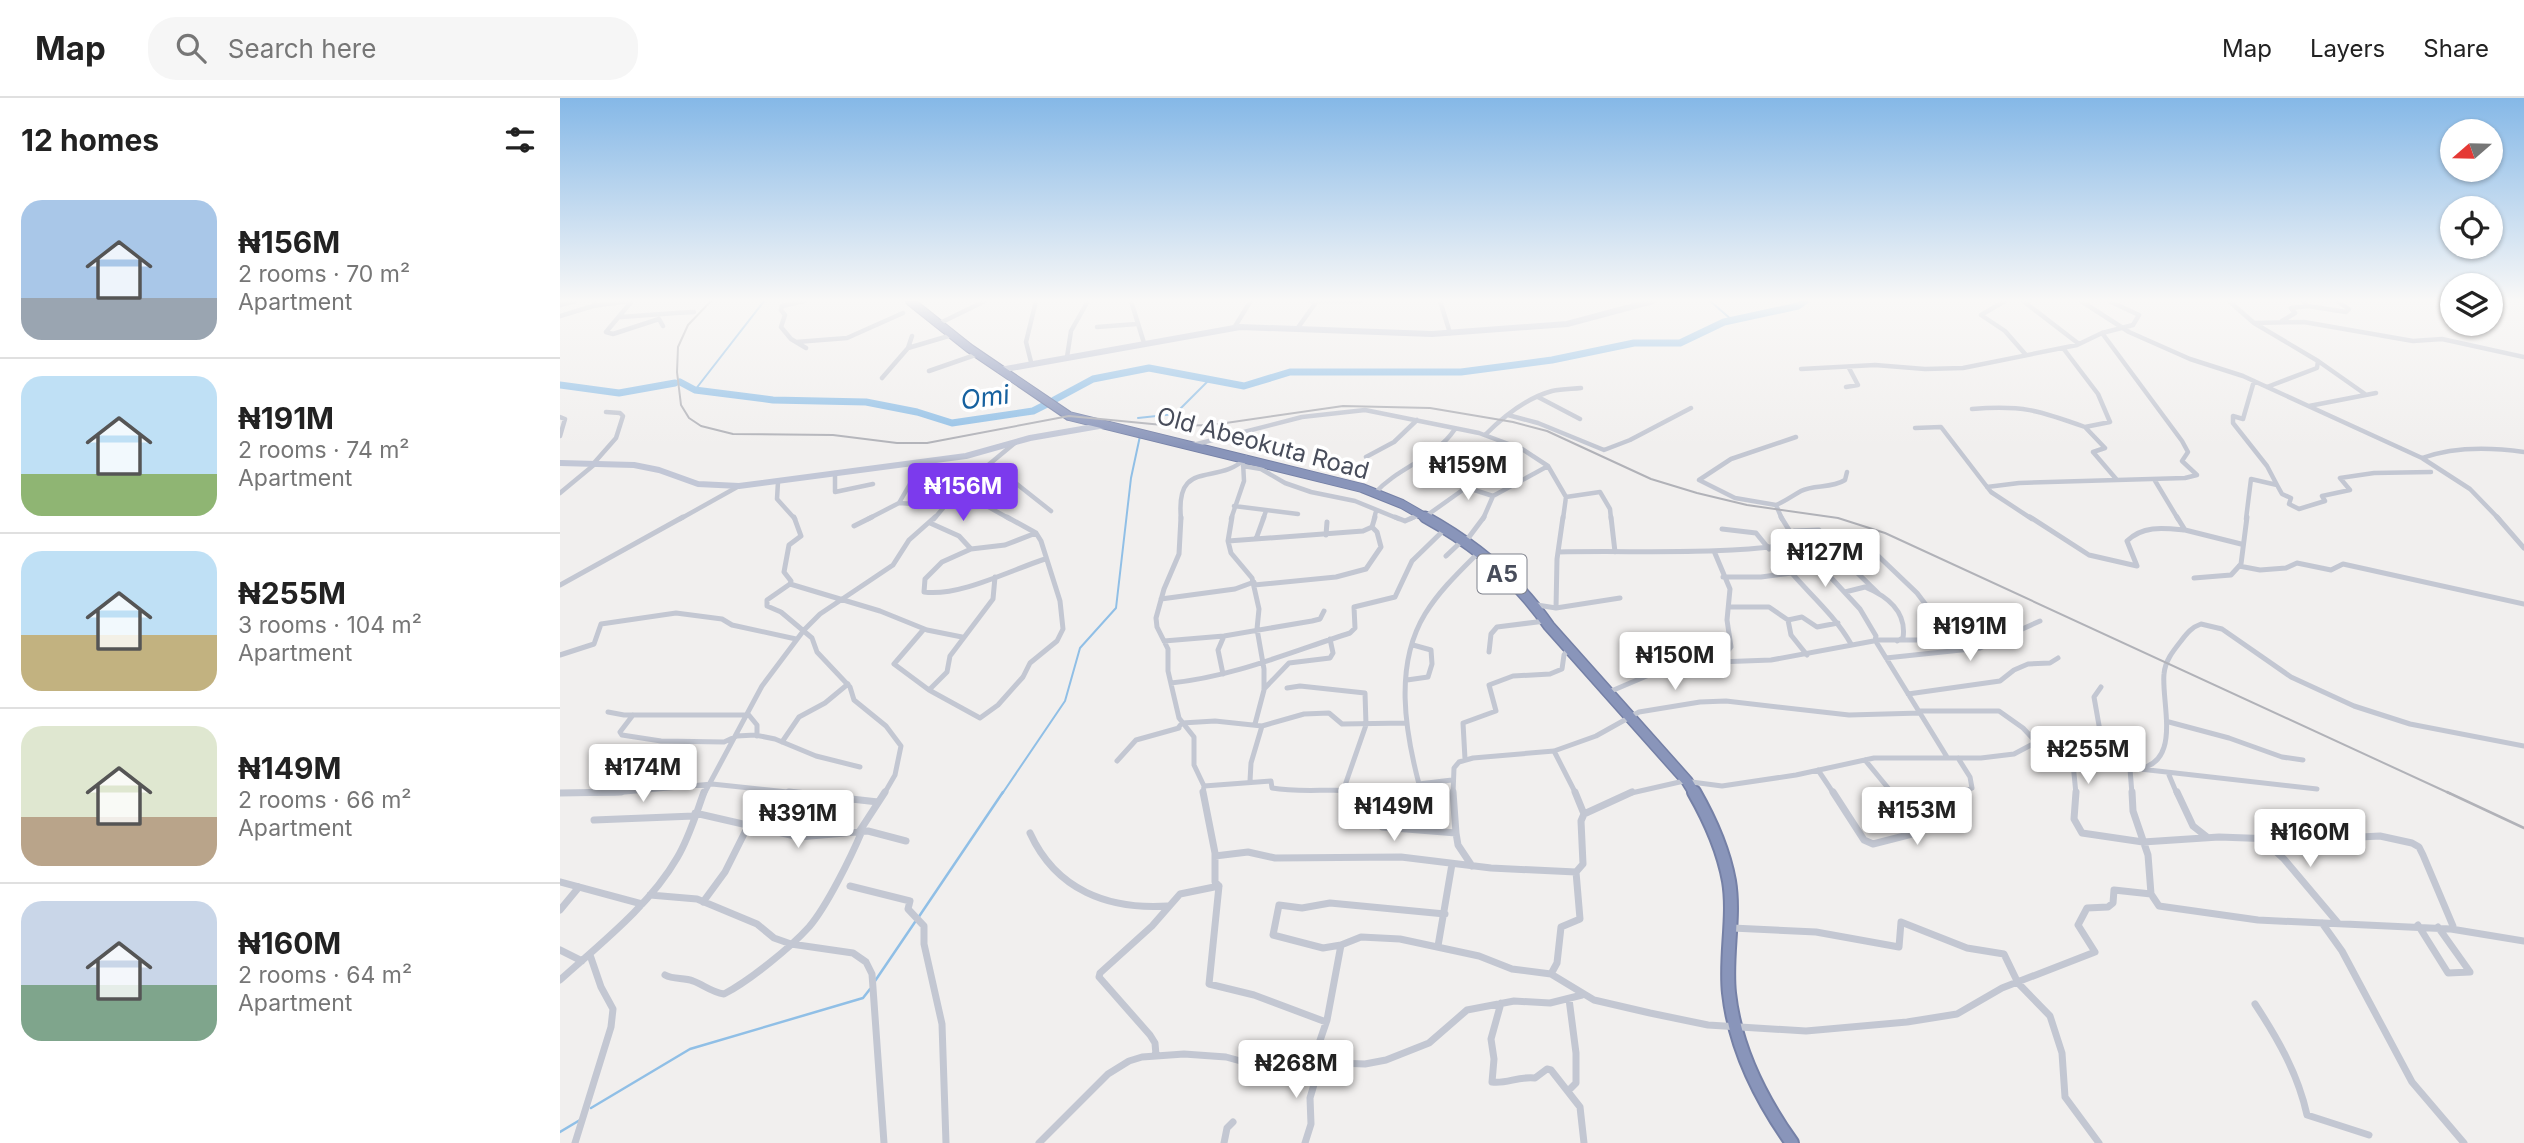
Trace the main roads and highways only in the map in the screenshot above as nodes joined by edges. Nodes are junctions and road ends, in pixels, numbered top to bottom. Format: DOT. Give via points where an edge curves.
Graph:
graph roads {
  1 [pos="972,350"];
  2 [pos="1791,1143"];
  1 -- 2 [label="highway, Old Abeokuta Road / A5" via="1069,416 1193,444 1244,462 1342,482 1424,515 1465,540 1534,604 1687,781 1714,827 1729,882 1729,991 1735,1026 1767,1108"];
}
